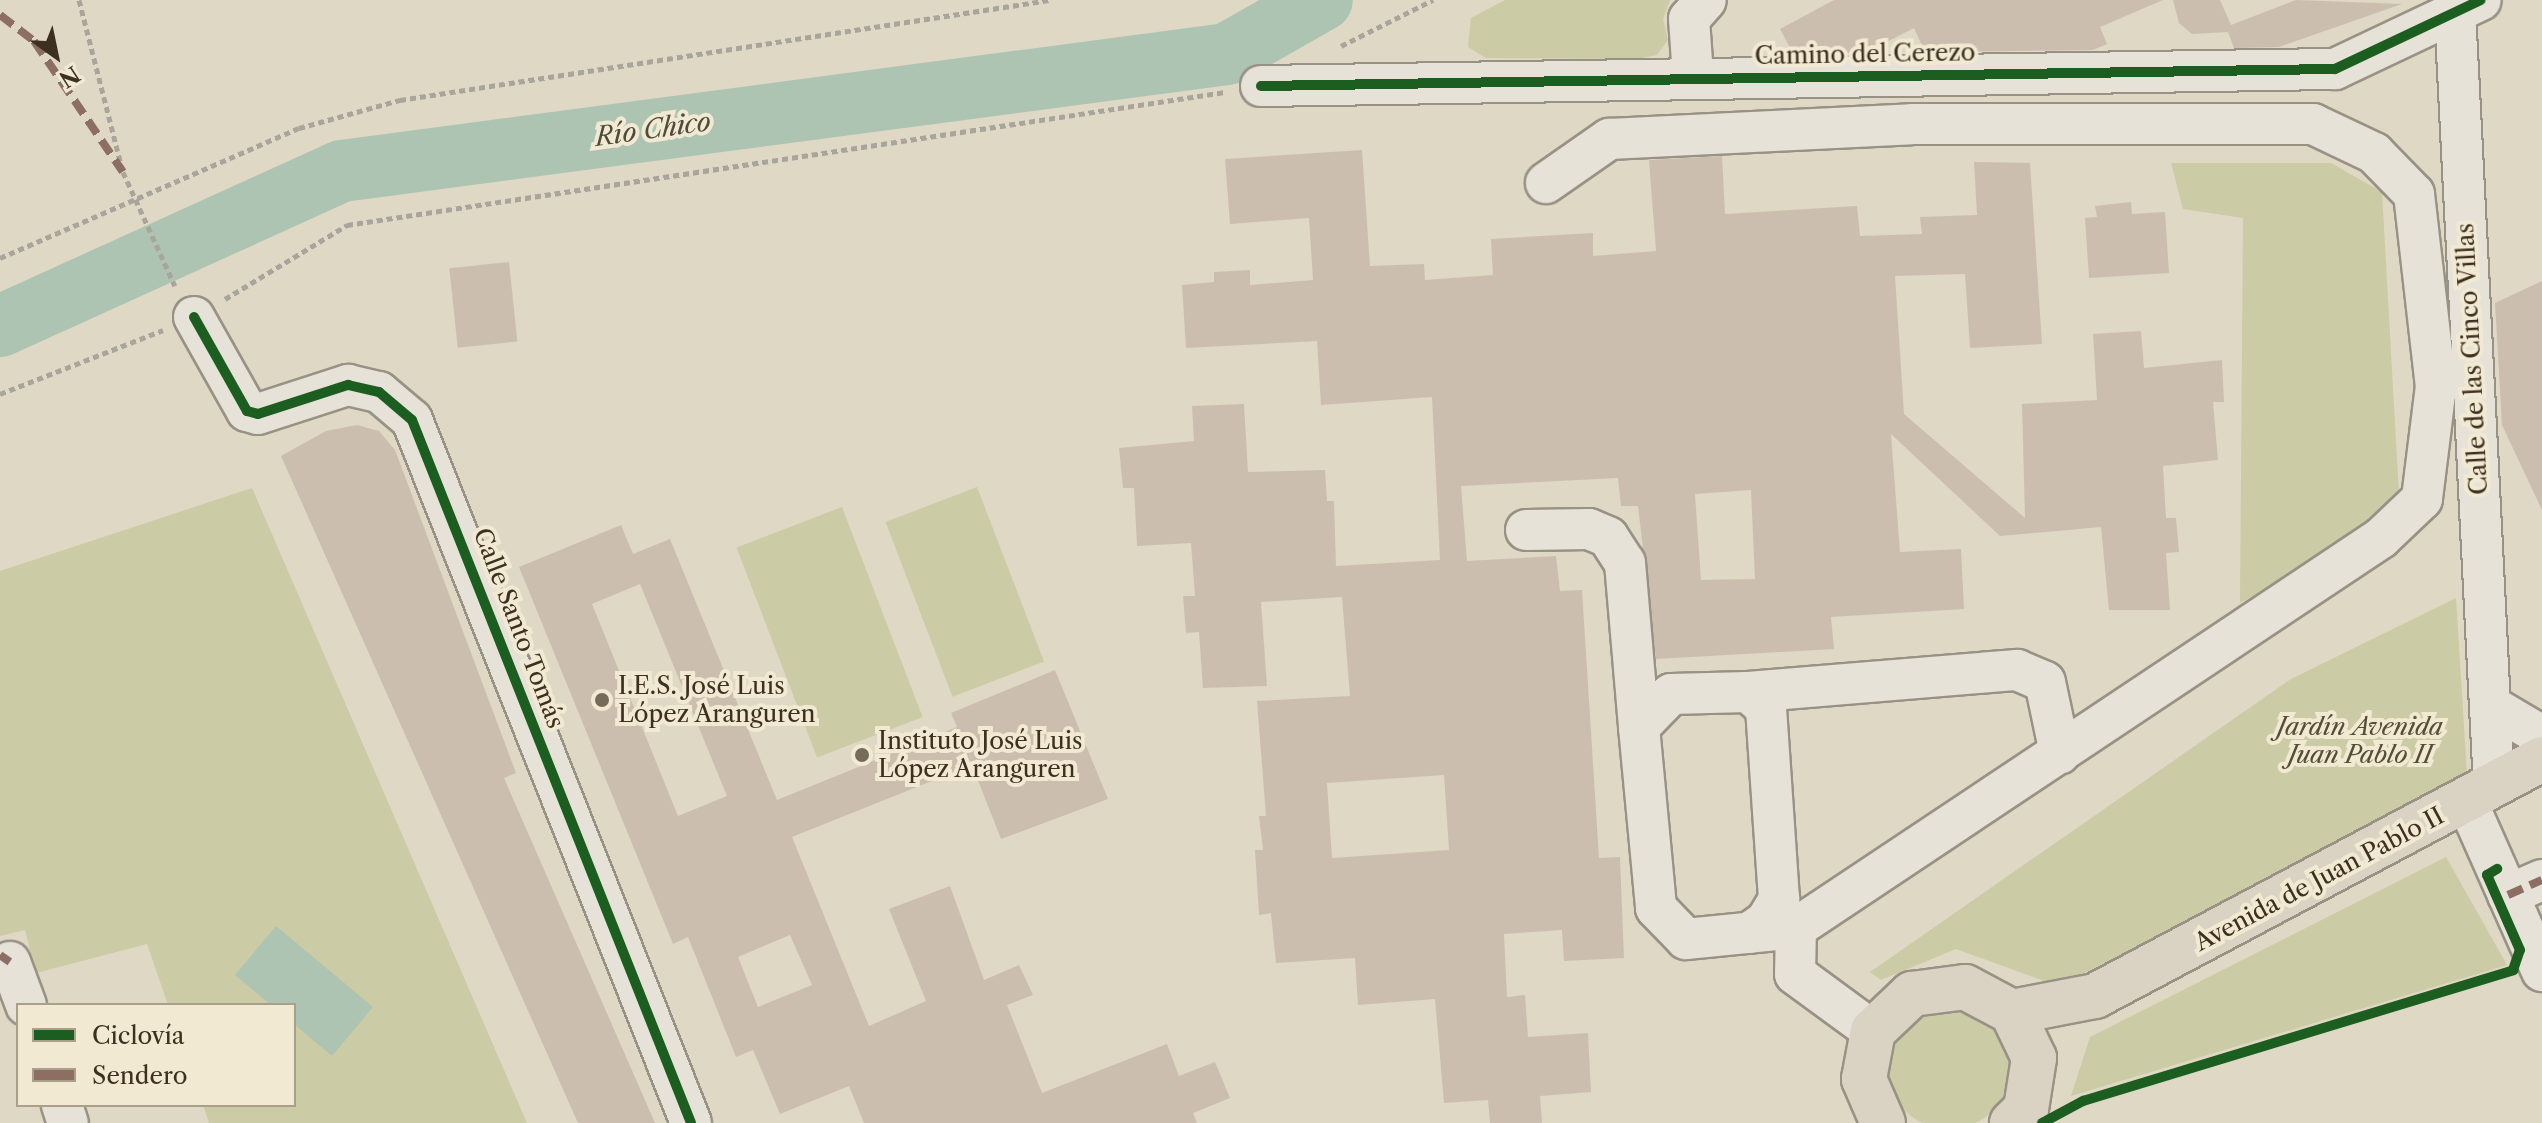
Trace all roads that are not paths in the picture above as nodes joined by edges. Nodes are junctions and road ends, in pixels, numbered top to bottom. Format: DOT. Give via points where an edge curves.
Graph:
graph roads {
  1 [pos="1706,0"];
  2 [pos="2468,5"];
  3 [pos="1693,76"];
  4 [pos="1261,86"];
  5 [pos="1546,183"];
  6 [pos="194,317"];
  7 [pos="1526,530"];
  8 [pos="1631,673"];
  9 [pos="1748,692"];
  10 [pos="1671,694"];
  11 [pos="2493,707"];
  12 [pos="1639,727"];
  13 [pos="2542,736"];
  14 [pos="2060,753"];
  15 [pos="2542,759"];
  16 [pos="2480,794"];
  17 [pos="2525,888"];
  18 [pos="1796,928"];
  19 [pos="1749,933"];
  20 [pos="10,962"];
  21 [pos="2542,971"];
  22 [pos="2095,996"];
  23 [pos="25,1003"];
  24 [pos="2012,1012"];
  25 [pos="1873,1031"];
  26 [pos="2034,1058"];
  27 [pos="1864,1079"];
  28 [pos="691,1123"];
  29 [pos="1841,1123"];
  30 [pos="1883,1123"];
  31 [pos="2012,1123"];
  1 -- 3 [label="street" via="1689,19"];
  2 -- 3 [label="street, Camino del Cerezo" via="2335,69"];
  2 -- 11 [label="street, Calle de las Cinco Villas" via="2474,453"];
  3 -- 4 [label="street, Camino del Cerezo"];
  5 -- 14 [label="street" via="1609,139 1912,124 2313,124 2374,153 2414,194 2436,386 2422,499 2381,538"];
  6 -- 28 [label="street, Calle Santo Tomás" via="247,411 258,414 348,385 379,392 412,420"];
  7 -- 8 [label="street" via="1589,529 1608,537 1625,563"];
  8 -- 10 [label="street" via="1647,693"];
  8 -- 12 [label="street"];
  9 -- 10 [label="street"];
  9 -- 14 [label="street" via="2017,670 2045,682"];
  9 -- 19 [label="street" via="1766,708 1780,880 1772,910"];
  10 -- 12 [label="street"];
  11 -- 13 [label="street"];
  11 -- 16 [label="street, Calle de las Cinco Villas"];
  12 -- 19 [label="street" via="1656,908 1686,939"];
  14 -- 18 [label="street"];
  15 -- 16 [label="main road, Avenida de Juan Pablo II"];
  16 -- 17 [label="street"];
  16 -- 22 [label="main road, Avenida de Juan Pablo II"];
  17 -- 21 [label="street"];
  18 -- 19 [label="street"];
  18 -- 25 [label="street" via="1795,974"];
  20 -- 23 [label="street"];
  22 -- 24 [label="main road, Avenida de Juan Pablo II"];
  22 -- 26 [label="main road, Avenida de Juan Pablo II"];
  24 -- 25 [label="main road" via="1965,987 1912,994"];
  24 -- 26 [label="main road"];
  25 -- 27 [label="main road"];
  26 -- 31 [label="main road" via="2026,1109"];
  27 -- 29 [label="main road"];
  27 -- 30 [label="main road"];
}
